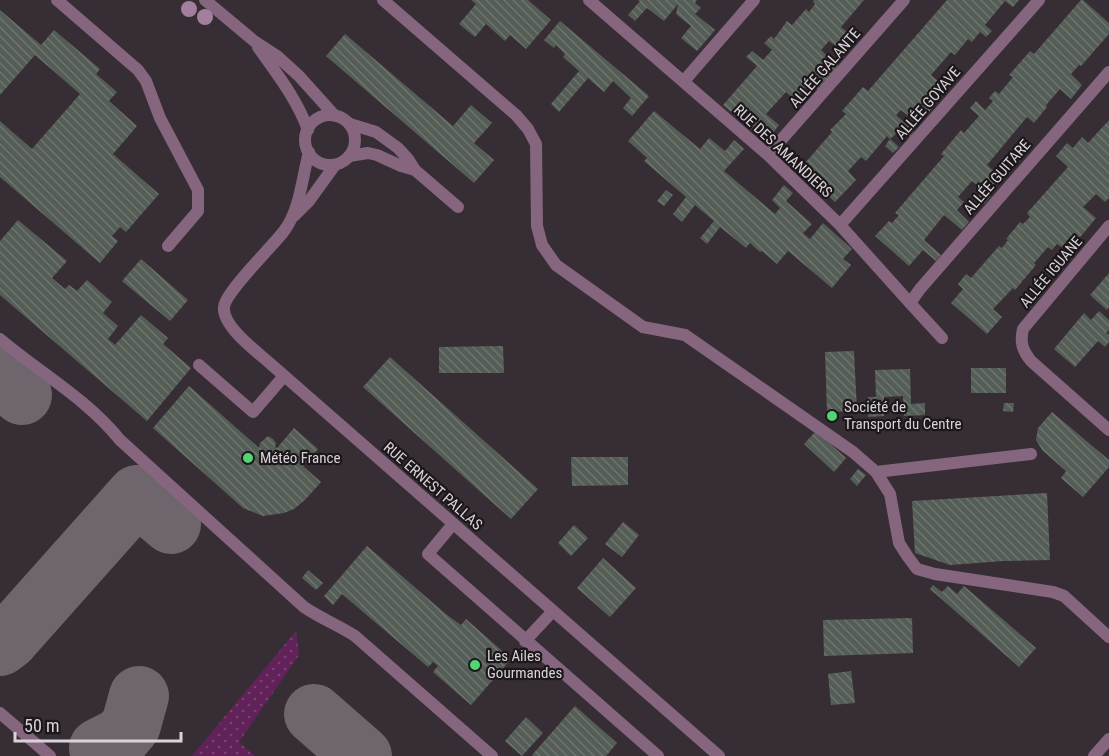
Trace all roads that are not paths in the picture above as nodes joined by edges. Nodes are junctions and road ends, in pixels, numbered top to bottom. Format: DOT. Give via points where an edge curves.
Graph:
graph roads {
  1 [pos="57,0"];
  2 [pos="205,0"];
  3 [pos="383,0"];
  4 [pos="589,0"];
  5 [pos="754,0"];
  6 [pos="904,0"];
  7 [pos="1039,0"];
  8 [pos="254,41"];
  9 [pos="1109,72"];
  10 [pos="684,81"];
  11 [pos="335,116"];
  12 [pos="350,124"];
  13 [pos="308,130"];
  14 [pos="309,152"];
  15 [pos="768,155"];
  16 [pos="349,156"];
  17 [pos="335,165"];
  18 [pos="415,170"];
  19 [pos="458,207"];
  20 [pos="294,217"];
  21 [pos="840,225"];
  22 [pos="1109,226"];
  23 [pos="168,246"];
  24 [pos="910,303"];
  25 [pos="942,338"];
  26 [pos="0,339"];
  27 [pos="199,365"];
  28 [pos="284,376"];
  29 [pos="1109,429"];
  30 [pos="1031,454"];
  31 [pos="876,472"];
  32 [pos="453,524"];
  33 [pos="553,611"];
  34 [pos="1109,637"];
  35 [pos="525,641"];
  36 [pos="0,713"];
  37 [pos="1109,739"];
  38 [pos="713,754"];
  39 [pos="50,756"];
  40 [pos="492,756"];
  41 [pos="658,756"];
  42 [pos="1094,756"];
  1 -- 23 [label="street" via="138,70 198,190 198,211"];
  2 -- 8 [label="street"];
  3 -- 31 [label="street" via="528,129 536,144 537,226 542,245 556,265 643,327 685,335"];
  4 -- 10 [label="street, RUE DES AMANDIERS"];
  5 -- 10 [label="street"];
  6 -- 15 [label="street, ALLÉE GALANTE"];
  7 -- 21 [label="street, ALLÉE GOYAVE"];
  8 -- 11 [label="street" via="299,76"];
  8 -- 13 [label="street" via="282,80"];
  9 -- 24 [label="street, ALLÉE GUITARE"];
  10 -- 15 [label="street, RUE DES AMANDIERS"];
  11 -- 12 [label="street"];
  11 -- 13 [label="street" via="318,118"];
  12 -- 16 [label="street" via="355,140"];
  12 -- 18 [label="street" via="376,132 398,148"];
  13 -- 14 [label="street"];
  14 -- 17 [label="street" via="320,162"];
  14 -- 20 [label="street, RUE ERNEST PALLAS"];
  15 -- 21 [label="street, RUE DES AMANDIERS"];
  16 -- 17 [label="street"];
  16 -- 18 [label="street" via="368,153"];
  17 -- 20 [label="street, RUE ERNEST PALLAS"];
  18 -- 19 [label="street"];
  20 -- 28 [label="street, RUE ERNEST PALLAS" via="230,293 224,306 228,322 239,335"];
  21 -- 24 [label="street, RUE DES AMANDIERS"];
  22 -- 29 [label="street, ALLÉE IGUANE" via="1023,329 1021,338 1031,361"];
  24 -- 25 [label="street, RUE DES AMANDIERS"];
  26 -- 40 [label="street" via="82,401 304,607 355,636"];
  27 -- 28 [label="street" via="253,412"];
  28 -- 32 [label="street, RUE ERNEST PALLAS"];
  30 -- 31 [label="street"];
  31 -- 34 [label="street" via="890,494 899,543 917,569 1053,592 1064,596"];
  32 -- 33 [label="street, RUE ERNEST PALLAS"];
  32 -- 35 [label="street" via="428,554"];
  33 -- 35 [label="street"];
  33 -- 38 [label="street, RUE ERNEST PALLAS"];
  35 -- 41 [label="street"];
  36 -- 39 [label="street"];
  37 -- 42 [label="street"];
}
